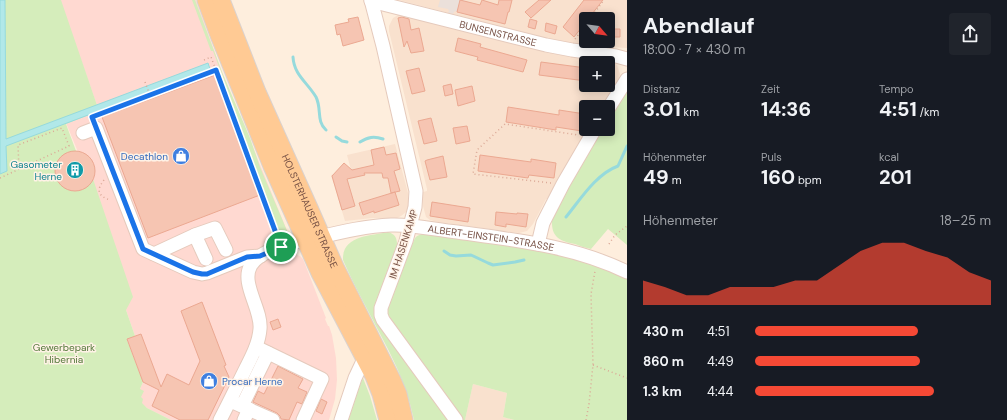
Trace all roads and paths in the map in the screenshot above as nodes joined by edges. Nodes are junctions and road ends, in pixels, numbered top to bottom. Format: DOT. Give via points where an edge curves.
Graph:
graph roads {
  1 [pos="206,0"];
  2 [pos="221,0"];
  3 [pos="371,0"];
  4 [pos="604,0"];
  5 [pos="595,12"];
  6 [pos="579,35"];
  7 [pos="572,50"];
  8 [pos="627,59"];
  9 [pos="204,60"];
  10 [pos="216,70"];
  11 [pos="627,79"];
  12 [pos="145,82"];
  13 [pos="150,95"];
  14 [pos="152,98"];
  15 [pos="614,100"];
  16 [pos="96,128"];
  17 [pos="579,132"];
  18 [pos="83,133"];
  19 [pos="591,136"];
  20 [pos="19,169"];
  21 [pos="0,178"];
  22 [pos="563,184"];
  23 [pos="410,226"];
  24 [pos="627,226"];
  25 [pos="195,235"];
  26 [pos="322,237"];
  27 [pos="304,240"];
  28 [pos="538,244"];
  29 [pos="609,244"];
  30 [pos="281,247"];
  31 [pos="226,250"];
  32 [pos="154,254"];
  33 [pos="260,256"];
  34 [pos="206,259"];
  35 [pos="598,260"];
  36 [pos="627,272"];
  37 [pos="262,350"];
  38 [pos="364,359"];
  39 [pos="593,365"];
  40 [pos="627,378"];
  41 [pos="230,400"];
  42 [pos="245,412"];
  43 [pos="220,420"];
  44 [pos="273,420"];
  45 [pos="303,420"];
  46 [pos="341,420"];
  47 [pos="388,420"];
  48 [pos="404,420"];
  49 [pos="456,420"];
  50 [pos="586,420"];
  1 -- 27 [label="main road, HOLSTERHAUSER STRASSE"];
  2 -- 26 [label="main road, HOLSTERHAUSER STRASSE" via="257,92"];
  3 -- 7 [label="street, BUNSENSTRASSE"];
  3 -- 23 [label="street, IM HASENKAMP" via="416,191"];
  4 -- 5 [label="path"];
  6 -- 7 [label="path"];
  7 -- 8 [label="street, BUNSENSTRASSE"];
  9 -- 10 [label="path" via="211,57"];
  10 -- 13 [label="path"];
  10 -- 30 [label="path"];
  11 -- 15 [label="street"];
  12 -- 13 [label="path"];
  13 -- 14 [label="path"];
  13 -- 16 [label="path" via="92,117"];
  16 -- 18 [label="street"];
  16 -- 32 [label="street, ALBERT-EINSTEIN-STRASSE" via="143,249"];
  17 -- 22 [label="path" via="506,124 477,150 473,174"];
  19 -- 22 [label="street"];
  20 -- 20 [label="path" via="69,146 62,128 18,145"];
  20 -- 21 [label="path"];
  22 -- 28 [label="street" via="543,223"];
  23 -- 26 [label="street, ALBERT-EINSTEIN-STRASSE" via="373,227"];
  23 -- 28 [label="street, ALBERT-EINSTEIN-STRASSE"];
  23 -- 49 [label="street, IM HASENKAMP" via="381,308 381,315"];
  24 -- 29 [label="path" via="615,235"];
  25 -- 31 [label="street" via="215,228"];
  25 -- 32 [label="street"];
  25 -- 34 [label="street"];
  26 -- 27 [label="street, ALBERT-EINSTEIN-STRASSE"];
  26 -- 48 [label="main road, HOLSTERHAUSER STRASSE" via="392,380"];
  27 -- 30 [label="street, ALBERT-EINSTEIN-STRASSE"];
  27 -- 38 [label="main road, HOLSTERHAUSER STRASSE"];
  28 -- 35 [label="street, ALBERT-EINSTEIN-STRASSE"];
  30 -- 33 [label="street, ALBERT-EINSTEIN-STRASSE"];
  32 -- 33 [label="street, ALBERT-EINSTEIN-STRASSE" via="202,274 247,257"];
  33 -- 37 [label="street" via="252,265 248,276 260,323 258,340"];
  35 -- 36 [label="street, ALBERT-EINSTEIN-STRASSE"];
  35 -- 39 [label="path" via="590,294"];
  37 -- 41 [label="street"];
  37 -- 42 [label="street"];
  37 -- 45 [label="street" via="322,378"];
  38 -- 46 [label="street"];
  38 -- 47 [label="main road, HOLSTERHAUSER STRASSE" via="374,376"];
  39 -- 40 [label="path"];
  39 -- 50 [label="path"];
  41 -- 42 [label="street"];
  41 -- 43 [label="street"];
  42 -- 44 [label="street"];
}
